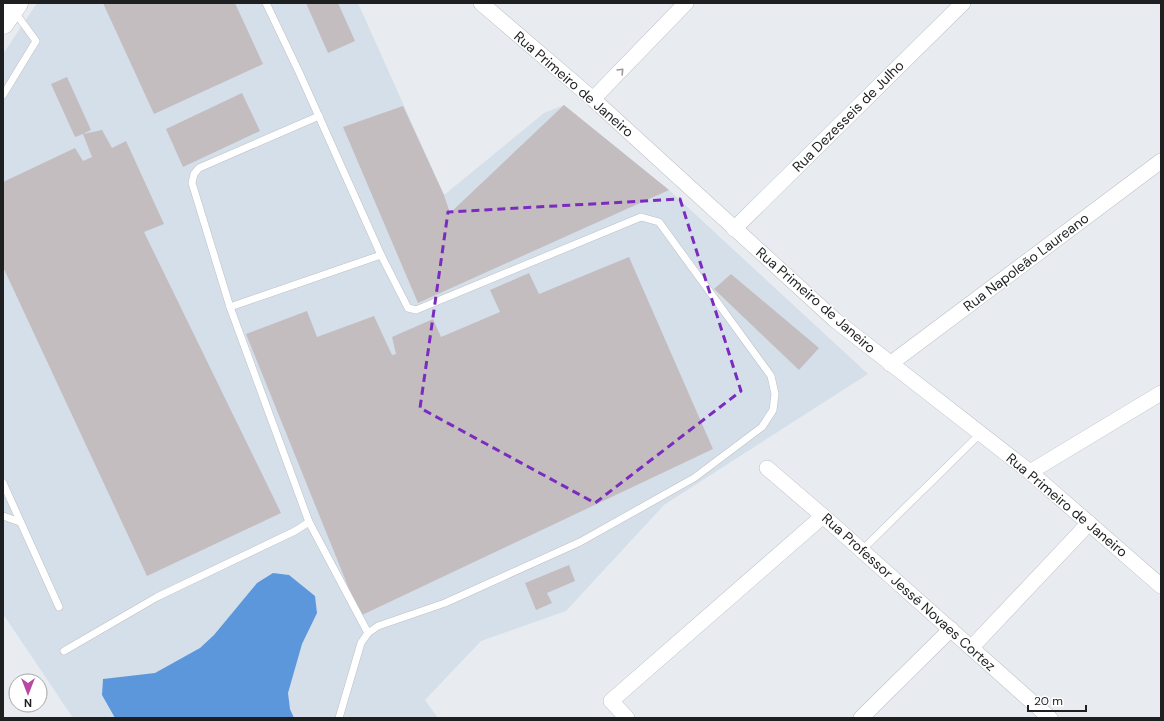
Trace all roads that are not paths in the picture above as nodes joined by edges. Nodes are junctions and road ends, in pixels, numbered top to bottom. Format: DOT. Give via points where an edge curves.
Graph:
graph roads {
  1 [pos="266,3"];
  2 [pos="481,3"];
  3 [pos="686,3"];
  4 [pos="963,3"];
  5 [pos="11,12"];
  6 [pos="3,95"];
  7 [pos="594,99"];
  8 [pos="319,116"];
  9 [pos="1161,161"];
  10 [pos="734,229"];
  11 [pos="381,255"];
  12 [pos="230,307"];
  13 [pos="890,364"];
  14 [pos="1161,393"];
  15 [pos="981,433"];
  16 [pos="767,468"];
  17 [pos="1030,472"];
  18 [pos="3,482"];
  19 [pos="3,516"];
  20 [pos="823,516"];
  21 [pos="20,522"];
  22 [pos="309,522"];
  23 [pos="1089,523"];
  24 [pos="862,550"];
  25 [pos="1161,586"];
  26 [pos="59,607"];
  27 [pos="951,629"];
  28 [pos="368,633"];
  29 [pos="972,647"];
  30 [pos="64,652"];
  31 [pos="339,718"];
  32 [pos="627,718"];
  33 [pos="861,718"];
  34 [pos="1050,718"];
  1 -- 8 [label="lane"];
  2 -- 7 [label="street, Rua Primeiro de Janeiro"];
  7 -- 3 [label="street, one-way"];
  4 -- 10 [label="street, Rua Dezesseis de Julho"];
  5 -- 6 [label="lane" via="36,41"];
  7 -- 10 [label="street, Rua Primeiro de Janeiro"];
  8 -- 11 [label="lane"];
  8 -- 12 [label="lane" via="199,168 194,174 192,183"];
  9 -- 13 [label="street, Rua Napoleão Laureano"];
  10 -- 13 [label="street, Rua Primeiro de Janeiro" via="835,320"];
  11 -- 12 [label="lane"];
  11 -- 28 [label="lane" via="408,308 416,310 641,217 649,218 659,222 771,376 775,394 773,410 762,427 694,478 580,542 444,603 378,626"];
  12 -- 22 [label="lane"];
  13 -- 15 [label="street, Rua Primeiro de Janeiro"];
  14 -- 17 [label="street"];
  15 -- 17 [label="street, Rua Primeiro de Janeiro"];
  15 -- 24 [label="lane"];
  16 -- 20 [label="street, Rua Professor Jessé Novaes Cortez"];
  17 -- 23 [label="street, Rua Primeiro de Janeiro"];
  18 -- 21 [label="lane"];
  19 -- 21 [label="lane"];
  20 -- 24 [label="street, Rua Professor Jessé Novaes Cortez"];
  20 -- 32 [label="street" via="611,701"];
  21 -- 26 [label="lane"];
  22 -- 28 [label="lane"];
  22 -- 30 [label="lane" via="157,597"];
  23 -- 25 [label="street, Rua Primeiro de Janeiro"];
  23 -- 29 [label="street"];
  24 -- 27 [label="street, Rua Professor Jessé Novaes Cortez"];
  27 -- 29 [label="street, Rua Professor Jessé Novaes Cortez"];
  27 -- 33 [label="street"];
  28 -- 31 [label="lane" via="360,643"];
  29 -- 34 [label="street, Rua Professor Jessé Novaes Cortez"];
}
